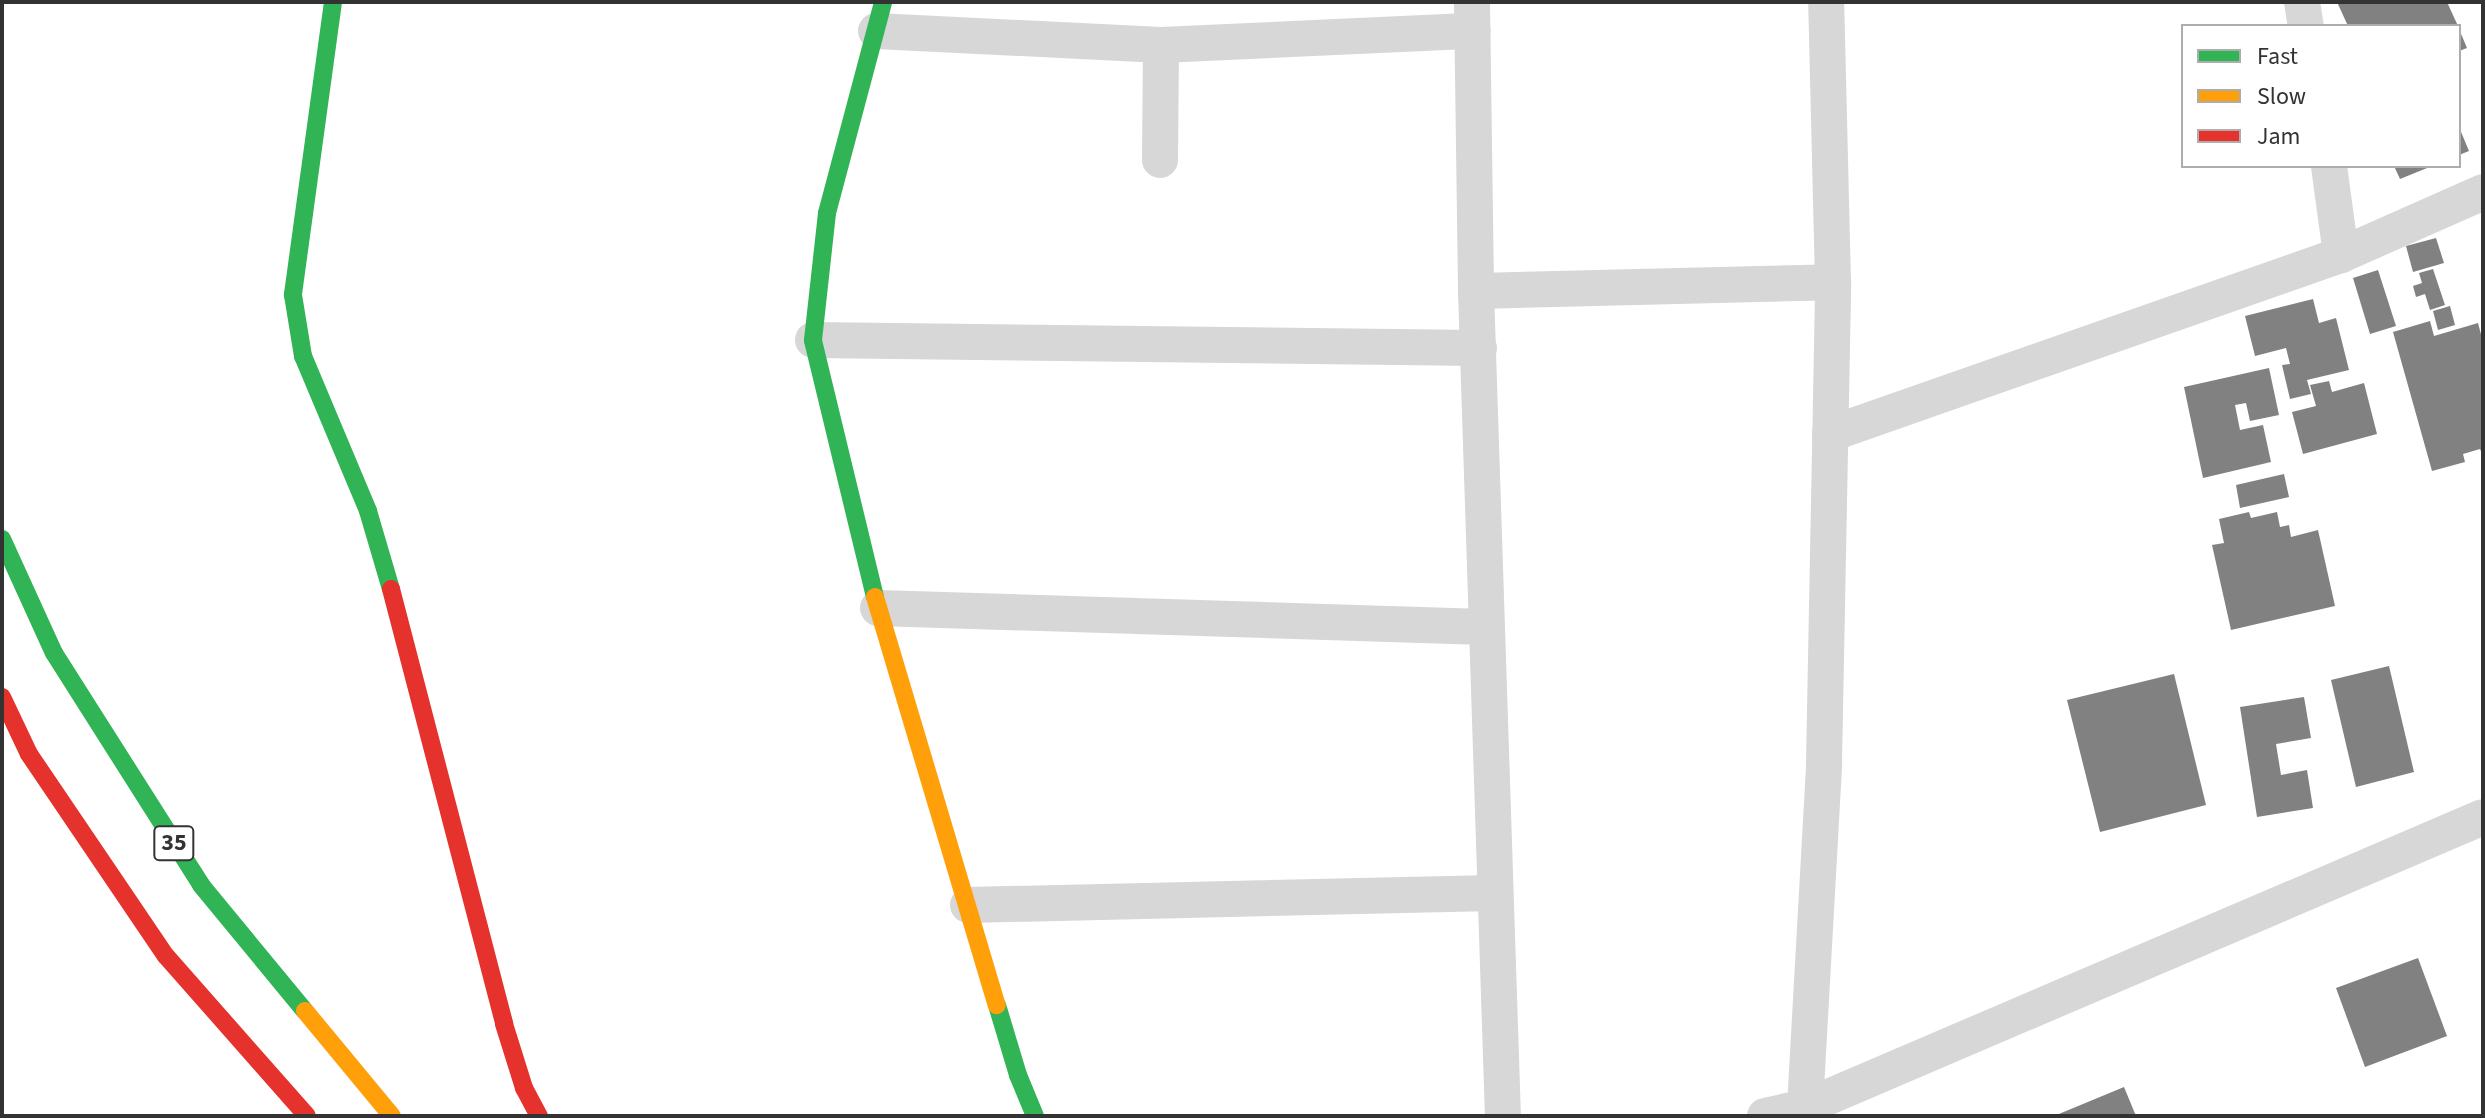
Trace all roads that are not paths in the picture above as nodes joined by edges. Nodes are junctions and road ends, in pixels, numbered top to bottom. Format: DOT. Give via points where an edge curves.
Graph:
graph roads {
  1 [pos="333,2"];
  2 [pos="1826,2"];
  3 [pos="2302,2"];
  4 [pos="879,16"];
  5 [pos="1472,16"];
  6 [pos="2306,24"];
  7 [pos="1161,45"];
  8 [pos="1160,160"];
  9 [pos="2329,168"];
  10 [pos="2483,192"];
  11 [pos="2341,255"];
  12 [pos="1833,282"];
  13 [pos="1476,291"];
  14 [pos="813,340"];
  15 [pos="1479,348"];
  16 [pos="1830,434"];
  17 [pos="2,539"];
  18 [pos="878,608"];
  19 [pos="1485,627"];
  20 [pos="2,697"];
  21 [pos="2483,817"];
  22 [pos="1494,893"];
  23 [pos="968,905"];
  24 [pos="1807,1111"];
  25 [pos="307,1116"];
  26 [pos="392,1116"];
  27 [pos="539,1116"];
  28 [pos="1035,1116"];
  29 [pos="1503,1116"];
  30 [pos="1765,1116"];
  1 -- 27 [label="main road" via="293,295 303,356 368,511 410,651 504,1024 524,1088"];
  2 -- 12 [label="street"];
  3 -- 6 [label="street"];
  4 -- 7 [label="street"];
  4 -- 14 [label="main road" via="827,213"];
  5 -- 7 [label="street"];
  5 -- 13 [label="street"];
  7 -- 8 [label="street"];
  9 -- 11 [label="street"];
  10 -- 11 [label="street"];
  11 -- 16 [label="street"];
  12 -- 13 [label="street"];
  12 -- 16 [label="street"];
  13 -- 15 [label="street"];
  14 -- 15 [label="street"];
  14 -- 18 [label="main road"];
  15 -- 19 [label="street"];
  16 -- 24 [label="street" via="1824,763"];
  17 -- 26 [label="main road, 35" via="54,653 201,885"];
  18 -- 19 [label="street"];
  18 -- 23 [label="main road"];
  19 -- 22 [label="street"];
  20 -- 25 [label="main road" via="29,754 166,956"];
  21 -- 24 [label="street"];
  22 -- 23 [label="street"];
  22 -- 29 [label="street"];
  23 -- 28 [label="main road"];
  24 -- 30 [label="street"];
}
